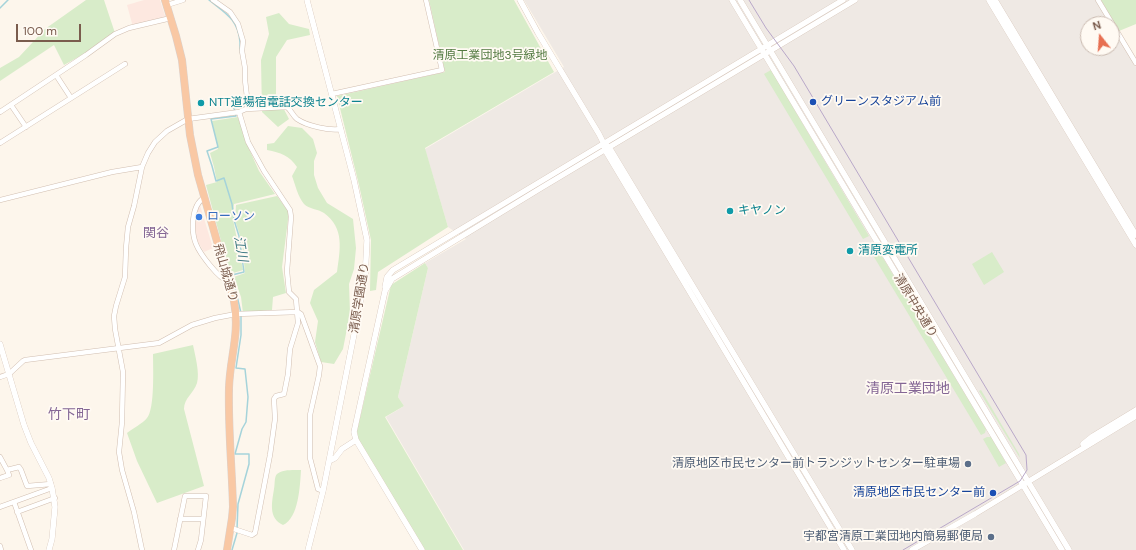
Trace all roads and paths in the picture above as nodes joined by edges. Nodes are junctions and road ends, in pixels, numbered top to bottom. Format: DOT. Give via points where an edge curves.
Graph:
graph roads {
  1 [pos="184,0"];
  2 [pos="213,0"];
  3 [pos="307,0"];
  4 [pos="426,0"];
  5 [pos="520,0"];
  6 [pos="732,0"];
  7 [pos="740,0"];
  8 [pos="843,0"];
  9 [pos="855,0"];
  10 [pos="989,0"];
  11 [pos="995,0"];
  12 [pos="1098,0"];
  13 [pos="166,3"];
  14 [pos="171,18"];
  15 [pos="769,48"];
  16 [pos="761,49"];
  17 [pos="764,55"];
  18 [pos="1136,63"];
  19 [pos="125,64"];
  20 [pos="56,75"];
  21 [pos="332,94"];
  22 [pos="71,98"];
  23 [pos="10,105"];
  24 [pos="246,109"];
  25 [pos="0,112"];
  26 [pos="239,112"];
  27 [pos="188,119"];
  28 [pos="26,127"];
  29 [pos="341,129"];
  30 [pos="0,143"];
  31 [pos="606,147"];
  32 [pos="142,167"];
  33 [pos="204,198"];
  34 [pos="0,200"];
  35 [pos="1136,235"];
  36 [pos="1136,245"];
  37 [pos="228,281"];
  38 [pos="296,311"];
  39 [pos="236,314"];
  40 [pos="0,344"];
  41 [pos="119,349"];
  42 [pos="9,374"];
  43 [pos="0,377"];
  44 [pos="1136,410"];
  45 [pos="1136,416"];
  46 [pos="356,440"];
  47 [pos="0,457"];
  48 [pos="1064,459"];
  49 [pos="329,461"];
  50 [pos="7,470"];
  51 [pos="0,478"];
  52 [pos="1025,483"];
  53 [pos="52,486"];
  54 [pos="323,491"];
  55 [pos="55,498"];
  56 [pos="14,502"];
  57 [pos="0,508"];
  58 [pos="17,512"];
  59 [pos="180,519"];
  60 [pos="203,519"];
  61 [pos="231,528"];
  62 [pos="0,546"];
  63 [pos="1,550"];
  64 [pos="31,550"];
  65 [pos="49,550"];
  66 [pos="142,550"];
  67 [pos="174,550"];
  68 [pos="198,550"];
  69 [pos="227,550"];
  70 [pos="308,550"];
  71 [pos="422,550"];
  72 [pos="844,550"];
  73 [pos="852,550"];
  74 [pos="912,550"];
  75 [pos="1062,550"];
  76 [pos="1069,550"];
  1 -- 13 [label="street"];
  2 -- 24 [label="street" via="230,12 238,24 243,41 248,106"];
  3 -- 21 [label="street, 清原学園通り"];
  4 -- 21 [label="street" via="442,70"];
  5 -- 31 [label="street"];
  6 -- 16 [label="street, 清原中央通り"];
  7 -- 15 [label="street, 清原中央通り"];
  8 -- 15 [label="street"];
  9 -- 15 [label="street"];
  10 -- 36 [label="street"];
  11 -- 35 [label="street"];
  12 -- 18 [label="street"];
  13 -- 14 [label="highway, 飛山城通り"];
  14 -- 20 [label="street" via="115,34"];
  14 -- 27 [label="highway, 飛山城通り" via="182,60"];
  15 -- 16 [label="street"];
  15 -- 17 [label="street"];
  15 -- 52 [label="street, 清原中央通り"];
  16 -- 17 [label="street, 清原中央通り"];
  16 -- 31 [label="street"];
  17 -- 31 [label="street"];
  17 -- 52 [label="street, 清原中央通り"];
  19 -- 22 [label="street"];
  20 -- 22 [label="street"];
  20 -- 23 [label="street"];
  21 -- 29 [label="street, 清原学園通り"];
  22 -- 28 [label="street"];
  23 -- 25 [label="street"];
  23 -- 28 [label="street"];
  24 -- 26 [label="street"];
  24 -- 29 [label="street" via="287,107 304,123 333,130"];
  26 -- 27 [label="street"];
  26 -- 38 [label="street" via="248,142 290,210 287,271 289,292 296,299"];
  27 -- 32 [label="street" via="167,131 155,142"];
  27 -- 33 [label="highway, 飛山城通り"];
  28 -- 30 [label="street"];
  29 -- 49 [label="street, 清原学園通り" via="367,240 365,279"];
  31 -- 46 [label="street" via="393,270 387,277 354,432"];
  31 -- 72 [label="street"];
  31 -- 73 [label="street"];
  32 -- 34 [label="street"];
  32 -- 41 [label="street" via="128,227 125,277 115,312"];
  33 -- 37 [label="highway, 飛山城通り"];
  33 -- 37 [label="street" via="198,202 195,211 194,237 199,250 219,276"];
  37 -- 39 [label="highway, 飛山城通り"];
  38 -- 39 [label="street"];
  38 -- 54 [label="street" via="300,314 320,366 310,415 310,458 318,489"];
  38 -- 61 [label="street" via="298,323 290,349 286,387 284,394 274,399 275,418 270,455 255,533"];
  39 -- 41 [label="street" via="192,325 159,343"];
  39 -- 61 [label="highway, 飛山城通り" via="236,339 229,382 233,495"];
  40 -- 42 [label="street"];
  41 -- 42 [label="street" via="25,360"];
  41 -- 66 [label="street" via="123,372 120,459"];
  42 -- 43 [label="street"];
  42 -- 53 [label="street" via="24,425"];
  44 -- 48 [label="street" via="1094,436"];
  45 -- 48 [label="street"];
  46 -- 49 [label="street"];
  46 -- 71 [label="street"];
  47 -- 50 [label="street"];
  48 -- 52 [label="street"];
  49 -- 54 [label="street, 清原学園通り"];
  50 -- 51 [label="street" via="9,475"];
  50 -- 53 [label="street" via="18,467 27,486"];
  52 -- 74 [label="street"];
  52 -- 75 [label="street, 清原中央通り"];
  52 -- 76 [label="street, 清原中央通り"];
  53 -- 55 [label="street"];
  53 -- 56 [label="street"];
  54 -- 70 [label="street, 清原学園通り"];
  55 -- 58 [label="street"];
  55 -- 65 [label="street"];
  56 -- 57 [label="street"];
  56 -- 58 [label="street"];
  58 -- 64 [label="street"];
  59 -- 60 [label="street"];
  59 -- 60 [label="street" via="185,496 206,496"];
  59 -- 67 [label="street"];
  60 -- 68 [label="street"];
  61 -- 69 [label="highway, 飛山城通り"];
  62 -- 63 [label="street"];
}
